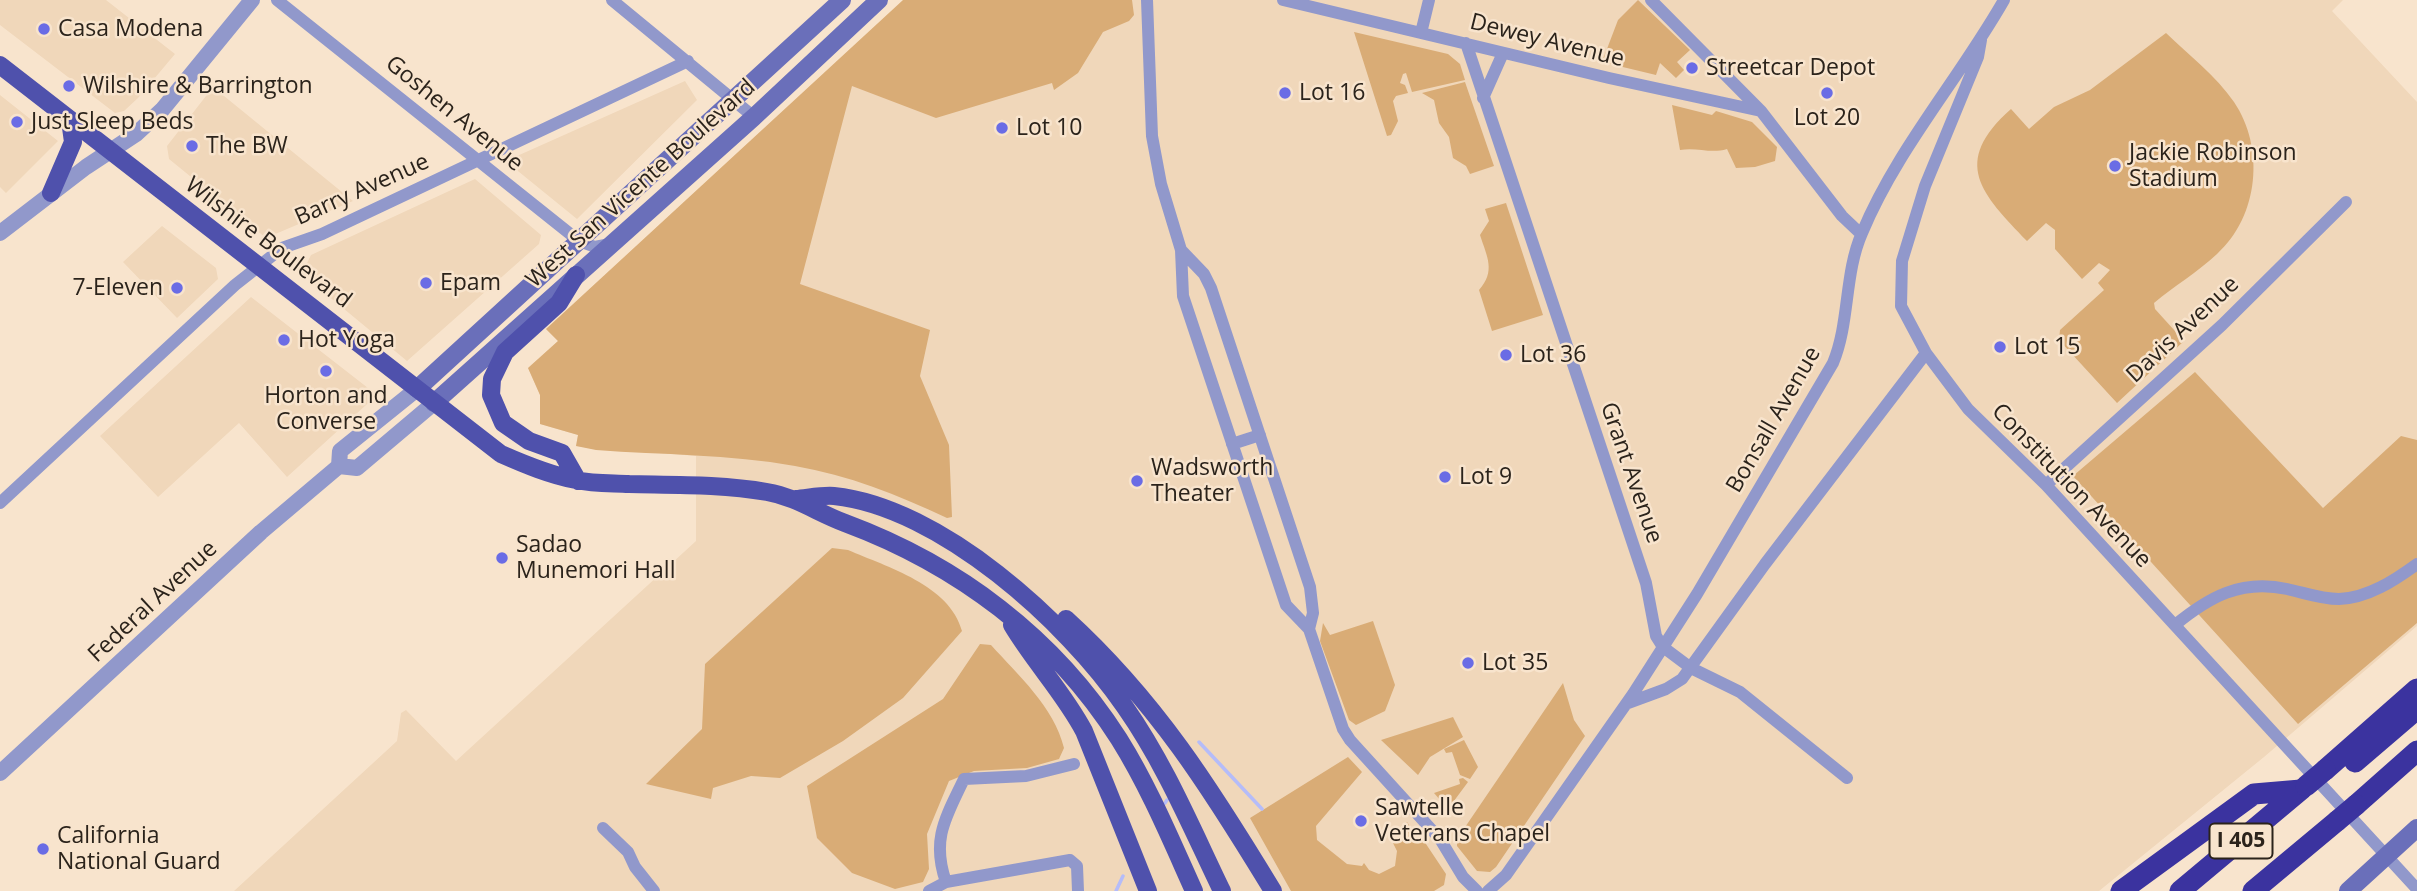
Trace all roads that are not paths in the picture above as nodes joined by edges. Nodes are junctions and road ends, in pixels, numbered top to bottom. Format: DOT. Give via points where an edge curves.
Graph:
graph roads {
  1 [pos="252,0"];
  2 [pos="277,0"];
  3 [pos="612,0"];
  4 [pos="842,0"];
  5 [pos="879,0"];
  6 [pos="1147,0"];
  7 [pos="1283,0"];
  8 [pos="1429,0"];
  9 [pos="1651,0"];
  10 [pos="2004,0"];
  11 [pos="1421,33"];
  12 [pos="1981,40"];
  13 [pos="1466,43"];
  14 [pos="1503,53"];
  15 [pos="688,61"];
  16 [pos="0,65"];
  17 [pos="732,98"];
  18 [pos="1483,98"];
  19 [pos="1761,111"];
  20 [pos="754,117"];
  21 [pos="70,120"];
  22 [pos="111,152"];
  23 [pos="478,161"];
  24 [pos="51,193"];
  25 [pos="2346,202"];
  26 [pos="0,233"];
  27 [pos="1861,234"];
  28 [pos="579,241"];
  29 [pos="611,244"];
  30 [pos="1181,250"];
  31 [pos="258,266"];
  32 [pos="576,275"];
  33 [pos="1926,353"];
  34 [pos="417,389"];
  35 [pos="434,403"];
  36 [pos="1261,435"];
  37 [pos="1232,444"];
  38 [pos="339,466"];
  39 [pos="578,481"];
  40 [pos="2046,485"];
  41 [pos="796,499"];
  42 [pos="0,503"];
  43 [pos="952,542"];
  44 [pos="2417,564"];
  45 [pos="1003,610"];
  46 [pos="2175,625"];
  47 [pos="1309,629"];
  48 [pos="1663,647"];
  49 [pos="1691,667"];
  50 [pos="2417,689"];
  51 [pos="1628,703"];
  52 [pos="2417,709"];
  53 [pos="2417,751"];
  54 [pos="1074,764"];
  55 [pos="0,773"];
  56 [pos="2329,775"];
  57 [pos="1847,778"];
  58 [pos="2307,791"];
  59 [pos="603,828"];
  60 [pos="2417,828"];
  61 [pos="2387,856"];
  62 [pos="946,882"];
  63 [pos="2417,889"];
  64 [pos="654,891"];
  65 [pos="929,891"];
  66 [pos="1078,891"];
  67 [pos="1148,891"];
  68 [pos="1194,891"];
  69 [pos="1222,891"];
  70 [pos="1273,891"];
  71 [pos="1477,891"];
  72 [pos="1488,891"];
  73 [pos="2121,891"];
  74 [pos="2180,891"];
  75 [pos="2200,891"];
  76 [pos="2253,891"];
  77 [pos="2348,891"];
  1 -- 22 [label="street" via="162,110"];
  2 -- 23 [label="street, Goshen Avenue"];
  3 -- 15 [label="street"];
  4 -- 17 [label="main road, West San Vicente Boulevard"];
  5 -- 20 [label="main road, West San Vicente Boulevard"];
  6 -- 30 [label="street" via="1152,136"];
  7 -- 11 [label="street, Dewey Avenue"];
  8 -- 11 [label="street"];
  9 -- 19 [label="street"];
  10 -- 12 [label="street, Bonsall Avenue"];
  11 -- 13 [label="street, Dewey Avenue"];
  12 -- 27 [label="street, Bonsall Avenue" via="1929,115"];
  12 -- 33 [label="street, Constitution Avenue" via="1925,186 1902,261 1901,306"];
  13 -- 14 [label="street, Dewey Avenue"];
  13 -- 18 [label="street, Grant Avenue"];
  14 -- 18 [label="street"];
  14 -- 19 [label="street, Dewey Avenue"];
  15 -- 17 [label="street"];
  15 -- 23 [label="street, Barry Avenue"];
  16 -- 21 [label="main road, Wilshire Boulevard"];
  17 -- 20 [label="street"];
  17 -- 28 [label="main road, West San Vicente Boulevard"];
  18 -- 48 [label="street, Grant Avenue" via="1646,583 1656,636"];
  19 -- 27 [label="street"];
  20 -- 29 [label="main road, West San Vicente Boulevard"];
  21 -- 22 [label="main road, Wilshire Boulevard"];
  21 -- 24 [label="main road" via="73,142"];
  22 -- 24 [label="street"];
  22 -- 31 [label="main road, Wilshire Boulevard"];
  23 -- 28 [label="street, Goshen Avenue"];
  23 -- 31 [label="street, Barry Avenue" via="282,248"];
  24 -- 26 [label="street"];
  25 -- 40 [label="street, Davis Avenue" via="2221,325"];
  27 -- 48 [label="street, Bonsall Avenue" via="1840,348 1833,363"];
  28 -- 29 [label="street" via="595,247"];
  28 -- 34 [label="main road, West San Vicente Boulevard"];
  29 -- 32 [label="main road, West San Vicente Boulevard"];
  30 -- 36 [label="street" via="1211,288"];
  30 -- 37 [label="street" via="1184,296"];
  31 -- 34 [label="main road, Wilshire Boulevard"];
  31 -- 42 [label="street, Barry Avenue"];
  32 -- 35 [label="main road, West San Vicente Boulevard"];
  32 -- 39 [label="main road" via="559,303 505,352 492,379 491,395 512,433 562,453"];
  33 -- 40 [label="street, Constitution Avenue" via="1968,409"];
  33 -- 49 [label="street"];
  34 -- 35 [label="main road, Wilshire Boulevard"];
  34 -- 38 [label="street, Federal Avenue" via="340,451"];
  35 -- 38 [label="street, Federal Avenue" via="358,468"];
  35 -- 39 [label="main road, Wilshire Boulevard" via="501,454"];
  36 -- 37 [label="street"];
  36 -- 47 [label="street" via="1310,587"];
  37 -- 47 [label="street" via="1286,606"];
  38 -- 55 [label="street, Federal Avenue"];
  39 -- 41 [label="main road, Wilshire Boulevard" via="736,488"];
  40 -- 46 [label="street, Constitution Avenue"];
  41 -- 43 [label="main road, Wilshire Boulevard" via="833,496 878,508"];
  41 -- 45 [label="main road, Wilshire Boulevard" via="914,552"];
  43 -- 69 [label="main road, Wilshire Boulevard" via="1022,592 1095,666 1155,755"];
  43 -- 70 [label="main road" via="1000,565 1040,595 1123,677 1190,758"];
  44 -- 46 [label="street" via="2376,589 2342,599 2262,587 2229,590"];
  45 -- 67 [label="main road" via="1084,731"];
  45 -- 68 [label="main road, Wilshire Boulevard" via="1068,670 1119,740 1154,801"];
  46 -- 61 [label="street, Constitution Avenue"];
  47 -- 71 [label="street" via="1343,729 1434,832"];
  48 -- 49 [label="street"];
  48 -- 51 [label="street, Bonsall Avenue"];
  49 -- 51 [label="street" via="1666,689"];
  49 -- 57 [label="street" via="1740,691"];
  50 -- 56 [label="highway, I 405"];
  51 -- 72 [label="street, Bonsall Avenue" via="1506,875"];
  52 -- 56 [label="highway"];
  53 -- 76 [label="highway, I 405, bridge"];
  54 -- 62 [label="street" via="1026,776 964,779 940,831"];
  56 -- 58 [label="highway, I 405, bridge"];
  58 -- 73 [label="highway" via="2254,794"];
  58 -- 74 [label="highway, I 405"];
  58 -- 75 [label="highway"];
  59 -- 64 [label="street" via="628,852"];
  60 -- 61 [label="main road"];
  61 -- 63 [label="street, Constitution Avenue"];
  61 -- 77 [label="main road"];
  62 -- 65 [label="street"];
  62 -- 66 [label="street" via="1070,860 1077,866"];
}
